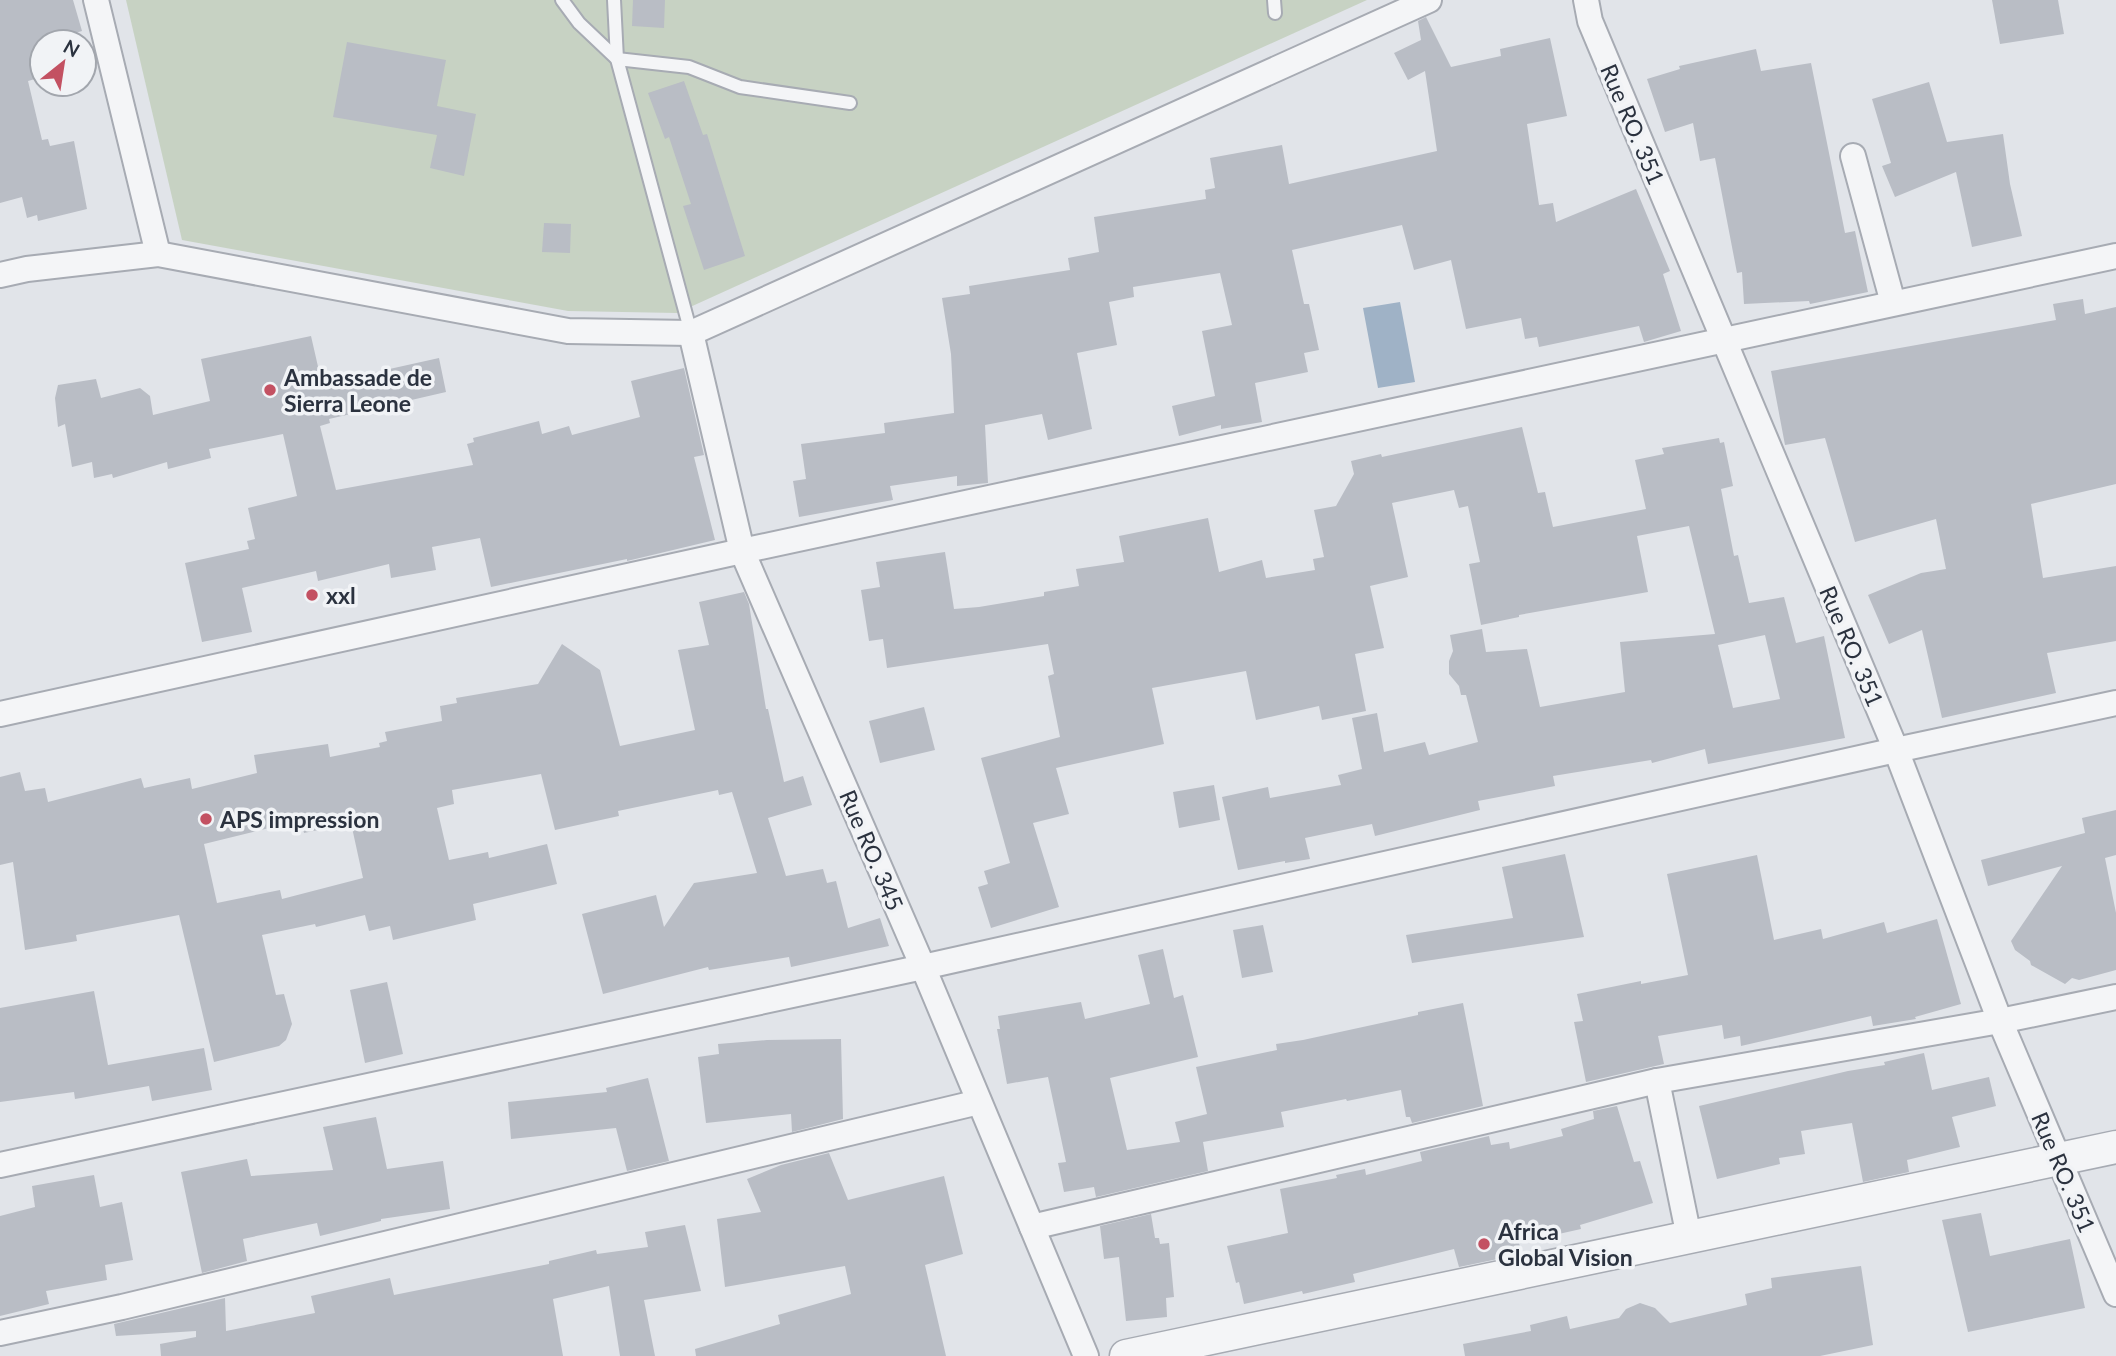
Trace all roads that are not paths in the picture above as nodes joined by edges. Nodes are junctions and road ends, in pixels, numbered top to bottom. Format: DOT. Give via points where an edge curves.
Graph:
graph roads {
  1 [pos="96,0"];
  2 [pos="562,0"];
  3 [pos="614,0"];
  4 [pos="1429,0"];
  5 [pos="1586,0"];
  6 [pos="617,59"];
  7 [pos="850,103"];
  8 [pos="1853,156"];
  9 [pos="158,254"];
  10 [pos="2116,256"];
  11 [pos="0,275"];
  12 [pos="1893,303"];
  13 [pos="691,333"];
  14 [pos="1723,340"];
  15 [pos="742,551"];
  16 [pos="2116,703"];
  17 [pos="0,715"];
  18 [pos="1896,750"];
  19 [pos="923,967"];
  20 [pos="2116,997"];
  21 [pos="2000,1021"];
  22 [pos="1657,1081"];
  23 [pos="979,1102"];
  24 [pos="2116,1147"];
  25 [pos="2057,1160"];
  26 [pos="0,1165"];
  27 [pos="1032,1227"];
  28 [pos="1689,1237"];
  29 [pos="2116,1294"];
  30 [pos="0,1334"];
  31 [pos="1086,1356"];
  32 [pos="1126,1356"];
  1 -- 9 [label="street"];
  2 -- 6 [label="lane"];
  3 -- 6 [label="lane"];
  4 -- 13 [label="street"];
  5 -- 14 [label="street, Rue RO. 351" via="1590,21"];
  6 -- 7 [label="lane" via="689,67 740,87"];
  6 -- 13 [label="lane"];
  8 -- 12 [label="street"];
  9 -- 11 [label="street"];
  9 -- 13 [label="street" via="568,331"];
  10 -- 12 [label="street"];
  12 -- 14 [label="street"];
  13 -- 15 [label="street, Rue RO. 345"];
  14 -- 15 [label="street"];
  14 -- 18 [label="street, Rue RO. 351"];
  15 -- 17 [label="street"];
  15 -- 19 [label="street, Rue RO. 345"];
  16 -- 18 [label="street"];
  18 -- 19 [label="street"];
  18 -- 21 [label="street, Rue RO. 351"];
  19 -- 23 [label="street, Rue RO. 345"];
  19 -- 26 [label="street"];
  20 -- 21 [label="street"];
  21 -- 22 [label="street"];
  21 -- 25 [label="street, Rue RO. 351"];
  22 -- 27 [label="street"];
  22 -- 28 [label="street"];
  23 -- 27 [label="street, Rue RO. 345"];
  23 -- 30 [label="street"];
  24 -- 25 [label="street"];
  25 -- 28 [label="street"];
  25 -- 29 [label="street, Rue RO. 351"];
  27 -- 31 [label="street, Rue RO. 345"];
  28 -- 32 [label="street"];
}
